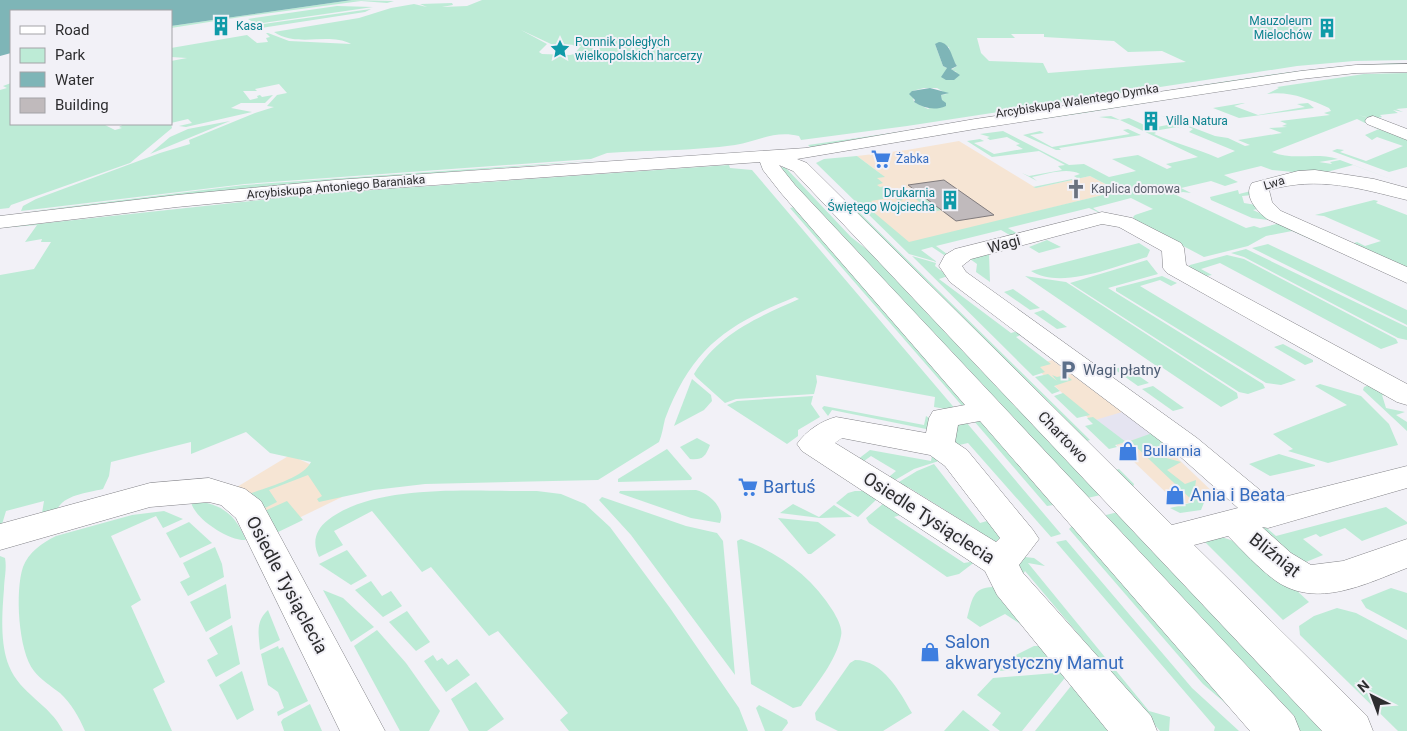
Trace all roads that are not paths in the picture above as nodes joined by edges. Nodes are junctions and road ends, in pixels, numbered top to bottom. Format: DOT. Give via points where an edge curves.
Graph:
graph roads {
  1 [pos="1407,62"];
  2 [pos="1407,68"];
  3 [pos="1272,82"];
  4 [pos="1294,83"];
  5 [pos="1372,121"];
  6 [pos="1407,135"];
  7 [pos="778,156"];
  8 [pos="672,162"];
  9 [pos="1407,194"];
  10 [pos="0,222"];
  11 [pos="1407,276"];
  12 [pos="1407,396"];
  13 [pos="988,410"];
  14 [pos="939,446"];
  15 [pos="1407,477"];
  16 [pos="1268,514"];
  17 [pos="1233,521"];
  18 [pos="0,537"];
  19 [pos="1164,540"];
  20 [pos="1407,553"];
  21 [pos="999,562"];
  22 [pos="363,731"];
  23 [pos="1135,731"];
  24 [pos="1278,731"];
  25 [pos="1350,731"];
  1 -- 7 [label="street, Arcybiskupa Walentego Dymka" via="1344,63 1303,68 927,125"];
  2 -- 3 [label="street" via="1336,71"];
  3 -- 4 [label="street"];
  3 -- 7 [label="street" via="936,138"];
  5 -- 6 [label="street"];
  7 -- 8 [label="street, Arcybiskupa Antoniego Baraniaka"];
  7 -- 8 [label="street, Arcybiskupa Antoniego Baraniaka" via="754,164"];
  7 -- 13 [label="street"];
  7 -- 19 [label="street, Chartowo"];
  8 -- 10 [label="street, Arcybiskupa Antoniego Baraniaka" via="335,186"];
  9 -- 11 [label="street, Lwa" via="1374,185 1308,176 1263,185 1259,187 1258,194 1274,215"];
  12 -- 16 [label="street, Wagi" via="1175,268 1173,248 1125,222 1102,218 962,254 953,260 950,266 958,277 1186,444"];
  13 -- 14 [label="street" via="944,418"];
  13 -- 24 [label="street"];
  14 -- 21 [label="street" via="956,458 1021,539"];
  14 -- 21 [label="street, Osiedle Tysiąclecia" via="836,427 813,444"];
  15 -- 16 [label="street, Bliźniąt"];
  16 -- 17 [label="street, Bliźniąt"];
  17 -- 19 [label="street, Bliźniąt"];
  17 -- 20 [label="street, Bliźniąt" via="1292,573 1309,580 1324,581"];
  18 -- 22 [label="street, Osiedle Tysiąclecia" via="150,495 209,490 233,497 249,510"];
  19 -- 25 [label="street, Chartowo"];
  21 -- 23 [label="street, Osiedle Tysiąclecia" via="1010,584"];
}
